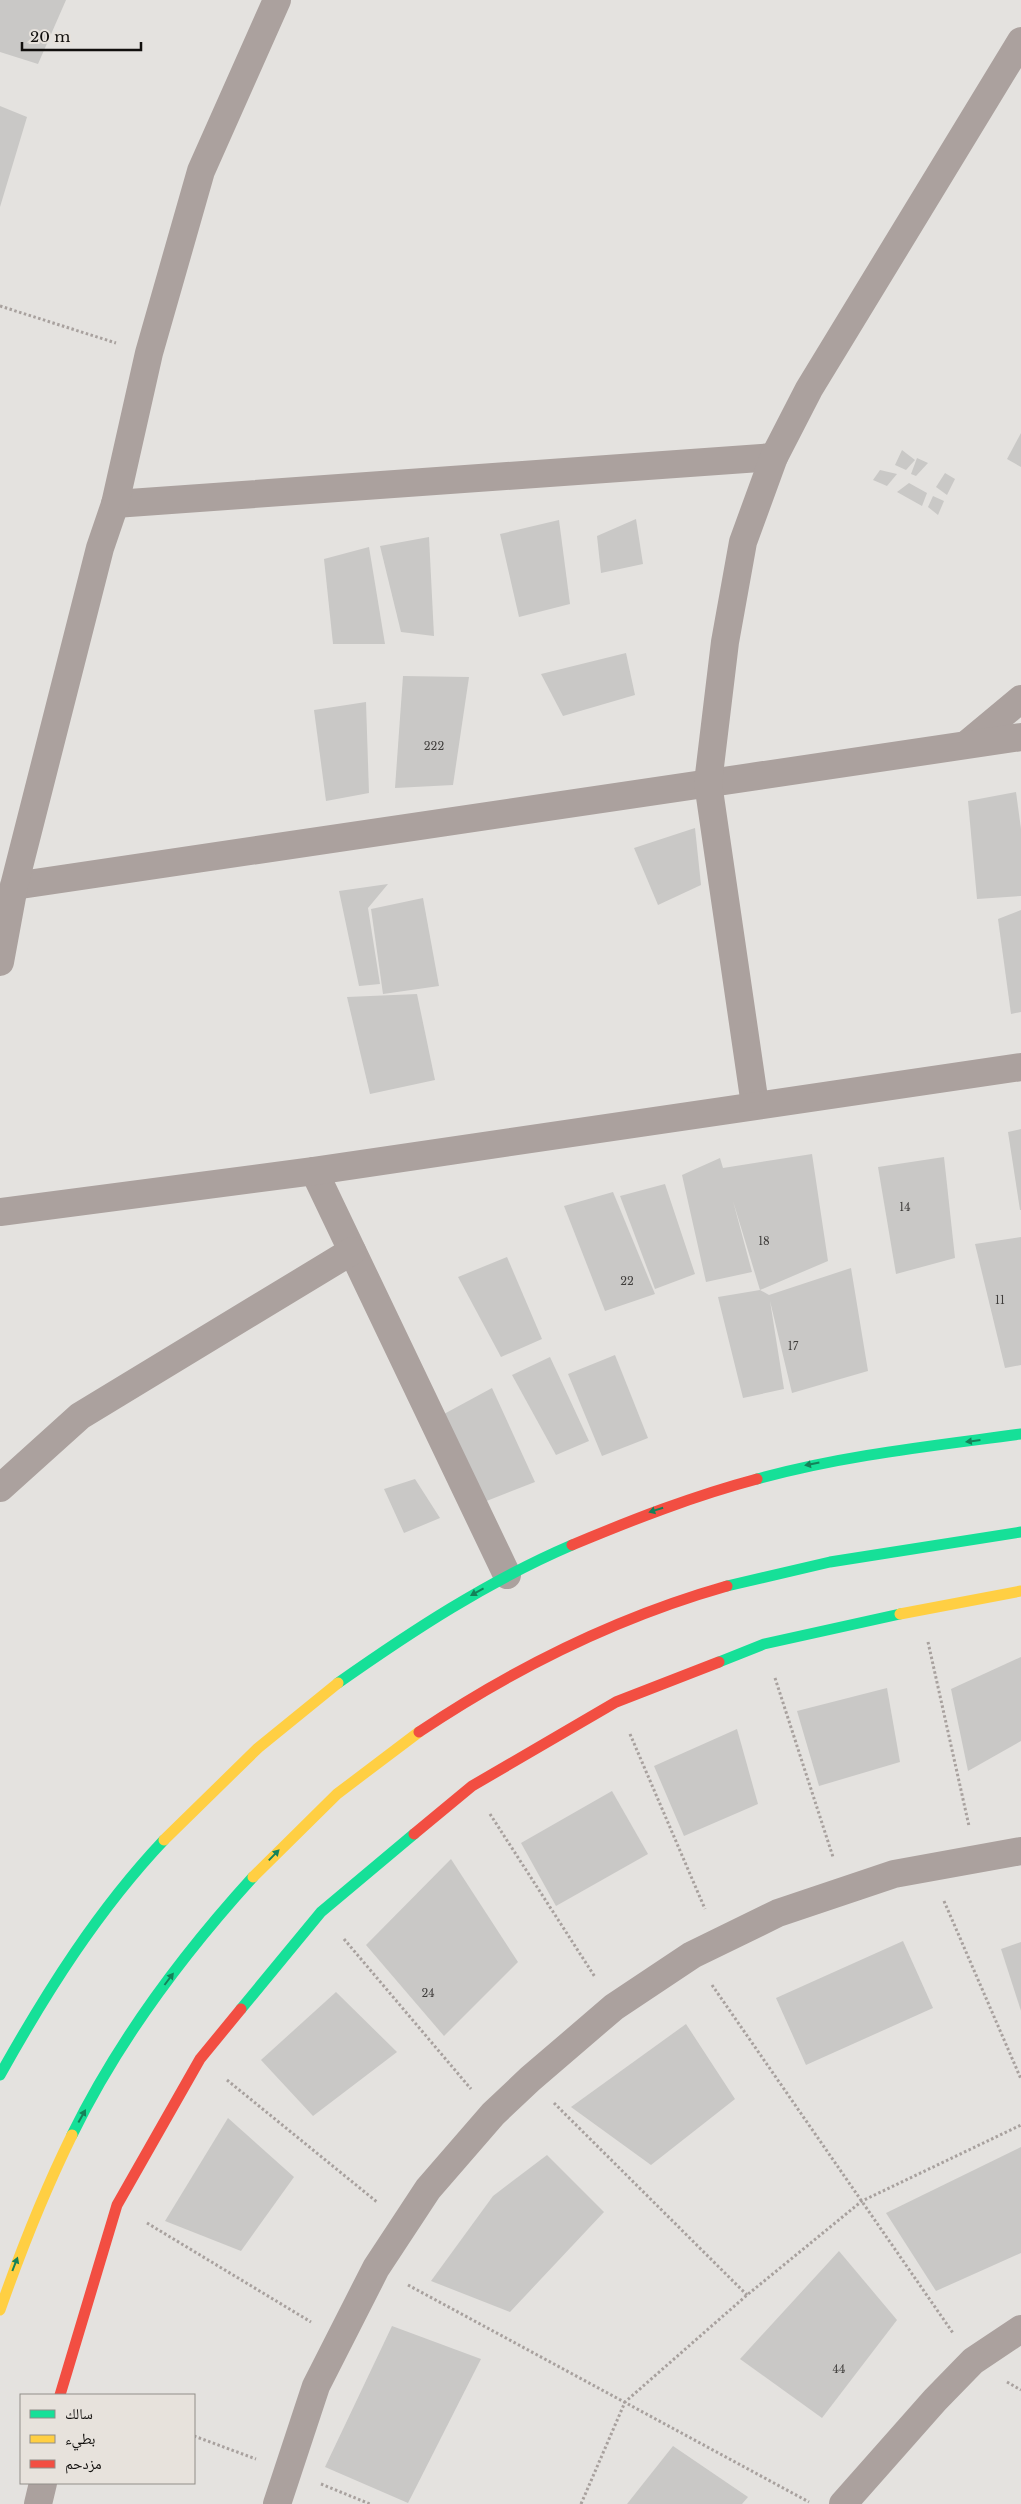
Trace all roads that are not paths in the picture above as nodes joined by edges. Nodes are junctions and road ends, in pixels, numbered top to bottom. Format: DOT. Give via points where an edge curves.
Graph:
graph roads {
  1 [pos="277,0"];
  2 [pos="1021,41"];
  3 [pos="774,457"];
  4 [pos="115,504"];
  5 [pos="1021,699"];
  6 [pos="1021,737"];
  7 [pos="965,746"];
  8 [pos="708,783"];
  9 [pos="14,886"];
  10 [pos="0,962"];
  11 [pos="1021,1067"];
  12 [pos="756,1105"];
  13 [pos="314,1171"];
  14 [pos="0,1212"];
  15 [pos="352,1251"];
  16 [pos="1021,1434"];
  17 [pos="0,1488"];
  18 [pos="1021,1532"];
  19 [pos="507,1575"];
  20 [pos="1021,1591"];
  21 [pos="1021,1851"];
  22 [pos="0,2075"];
  23 [pos="0,2310"];
  24 [pos="1021,2329"];
  25 [pos="60,2394"];
  26 [pos="42,2484"];
  27 [pos="38,2504"];
  28 [pos="277,2504"];
  29 [pos="843,2504"];
  1 -- 4 [label="street" via="201,171 148,353"];
  2 -- 3 [label="street" via="809,389"];
  3 -- 4 [label="street"];
  3 -- 8 [label="street" via="743,542 725,642"];
  4 -- 9 [label="street" via="100,548"];
  5 -- 7 [label="street"];
  6 -- 7 [label="street"];
  7 -- 8 [label="street"];
  8 -- 9 [label="street"];
  8 -- 12 [label="street"];
  9 -- 10 [label="street"];
  11 -- 12 [label="street"];
  12 -- 13 [label="street"];
  13 -- 14 [label="street"];
  13 -- 15 [label="street"];
  15 -- 17 [label="street" via="80,1416"];
  15 -- 19 [label="street"];
  16 -- 19 [label="street, one-way" via="810,1464 727,1486 644,1513"];
  23 -- 18 [label="street, one-way" via="39,2204 71,2134 150,2003 196,1941 246,1883 357,1776 485,1690 553,1652 646,1614 717,1589 804,1565"];
  19 -- 22 [label="street, one-way" via="431,1618 346,1676 281,1726 220,1782 163,1840 109,1903 63,1968"];
  20 -- 25 [label="street" via="921,1609 764,1644 616,1702 472,1786 321,1912 200,2059 117,2205"];
  21 -- 28 [label="street" via="894,1874 778,1913 692,1955 614,2007 530,2079 493,2114 428,2189 376,2268 316,2386"];
  24 -- 29 [label="street" via="973,2362"];
  26 -- 27 [label="street"];
}
